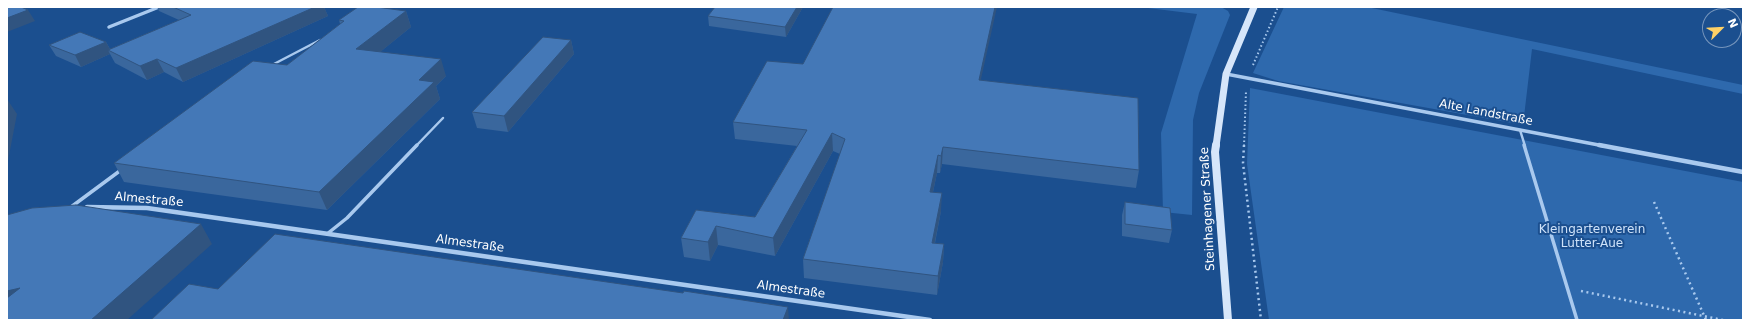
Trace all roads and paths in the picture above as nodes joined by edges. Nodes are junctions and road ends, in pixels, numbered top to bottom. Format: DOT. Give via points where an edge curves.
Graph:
graph roads {
  1 [pos="159,7"];
  2 [pos="1252,7"];
  3 [pos="1278,7"];
  4 [pos="109,27"];
  5 [pos="328,36"];
  6 [pos="266,68"];
  7 [pos="1226,74"];
  8 [pos="1247,79"];
  9 [pos="443,118"];
  10 [pos="1520,130"];
  11 [pos="127,166"];
  12 [pos="1743,172"];
  13 [pos="1654,202"];
  14 [pos="68,209"];
  15 [pos="327,234"];
  16 [pos="1567,288"];
  17 [pos="1705,318"];
  18 [pos="930,320"];
  19 [pos="1228,320"];
  20 [pos="1260,320"];
  21 [pos="1577,320"];
  22 [pos="1723,320"];
  1 -- 4 [label="street"];
  2 -- 7 [label="main road, Steinhagener Straße"];
  3 -- 8 [label="path"];
  5 -- 6 [label="lane"];
  7 -- 8 [label="street, Alte Landstraße"];
  7 -- 19 [label="main road, Steinhagener Straße" via="1215,152"];
  8 -- 10 [label="street, Alte Landstraße"];
  8 -- 20 [label="path" via="1243,163"];
  9 -- 15 [label="lane" via="348,218"];
  10 -- 12 [label="street, Alte Landstraße"];
  10 -- 16 [label="lane"];
  11 -- 14 [label="lane"];
  13 -- 17 [label="path"];
  14 -- 15 [label="street, Almestraße" via="98,206 146,208"];
  15 -- 18 [label="street, Almestraße"];
  16 -- 17 [label="path"];
  16 -- 21 [label="lane"];
  17 -- 22 [label="path"];
}
